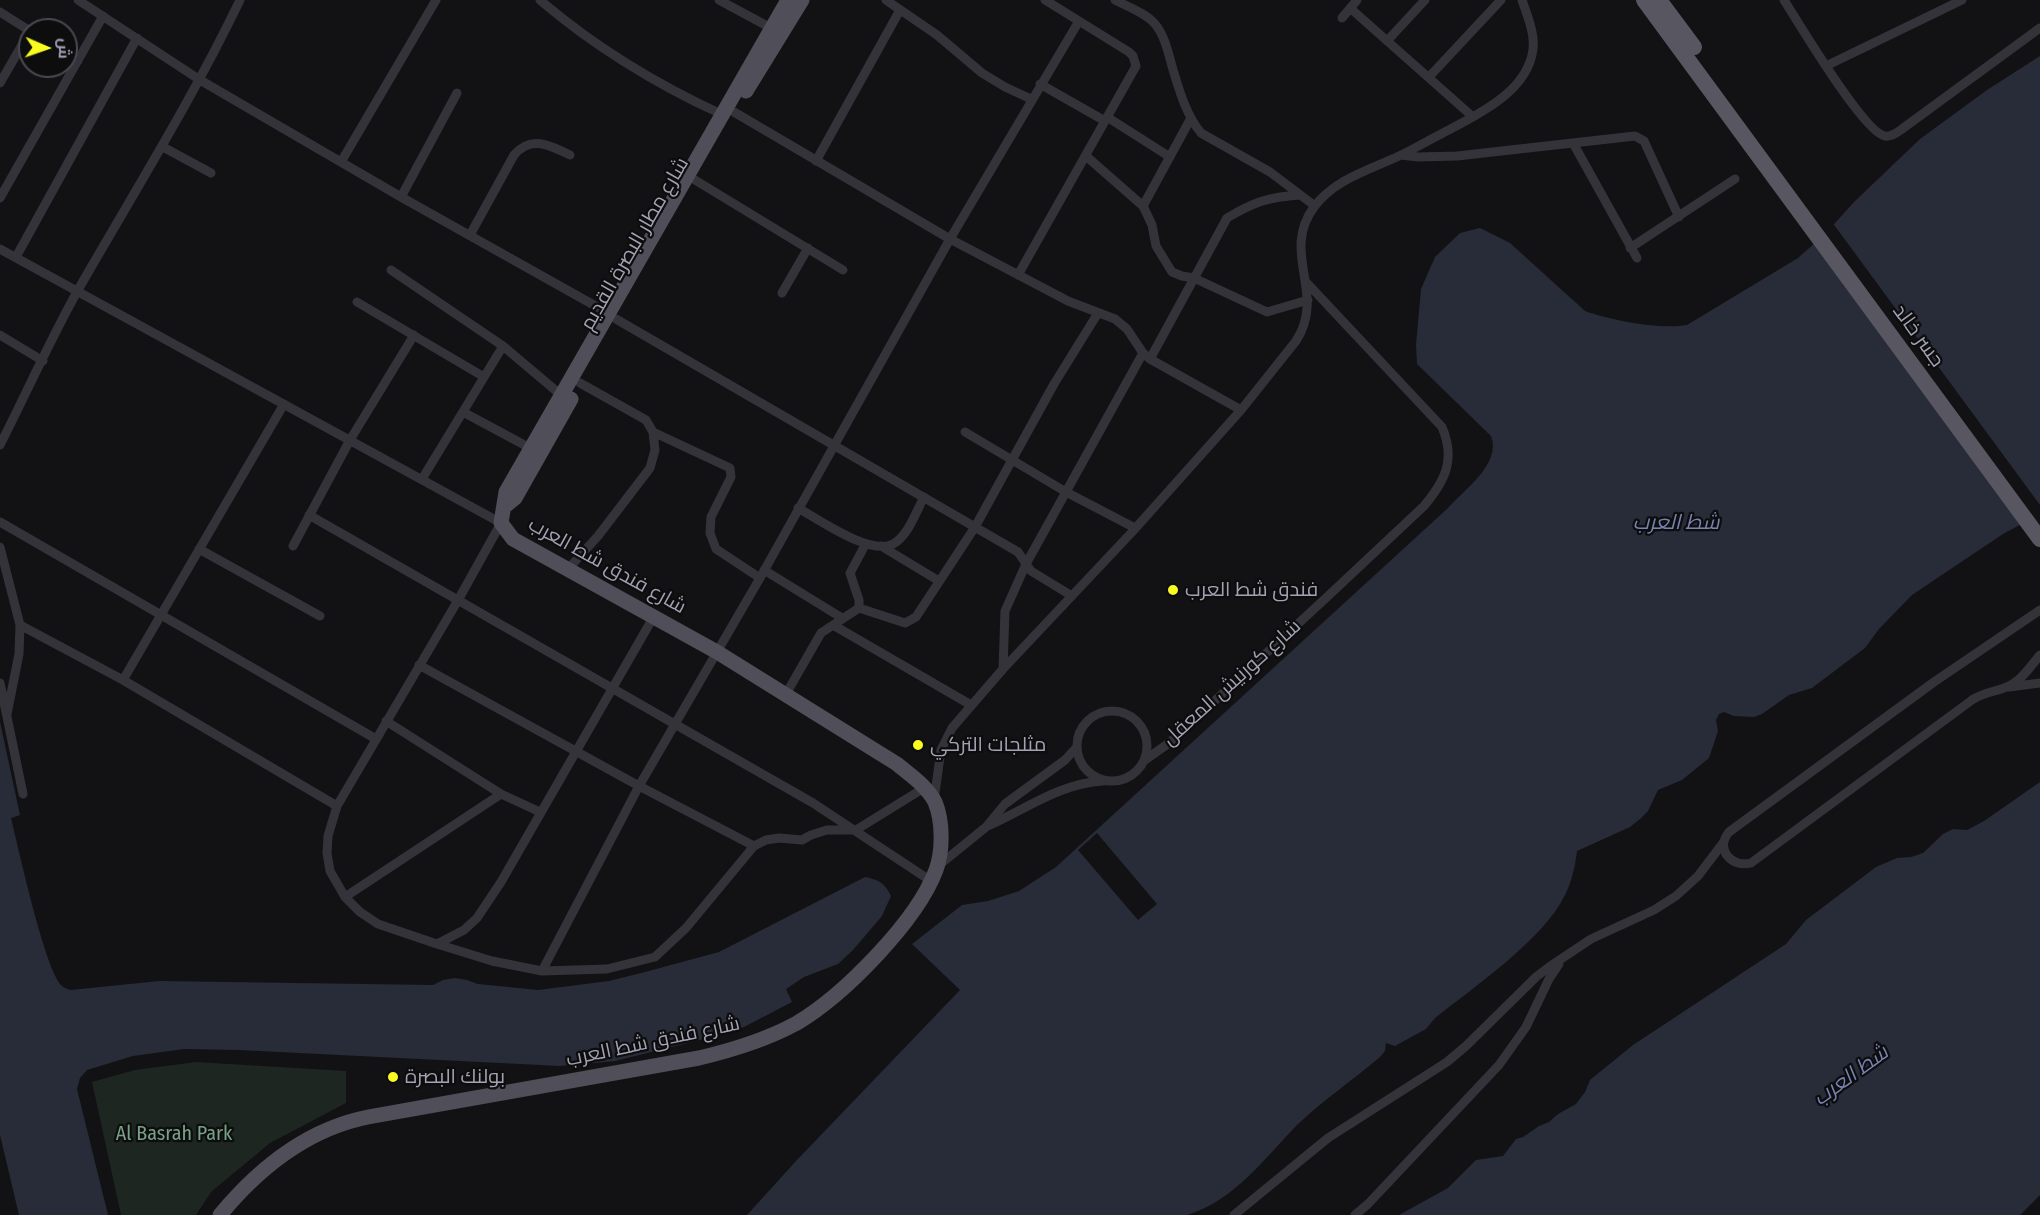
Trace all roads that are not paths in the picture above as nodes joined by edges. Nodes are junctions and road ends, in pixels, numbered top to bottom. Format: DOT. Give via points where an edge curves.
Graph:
graph roads {
  1 [pos="78,0"];
  2 [pos="240,0"];
  3 [pos="436,0"];
  4 [pos="540,0"];
  5 [pos="720,0"];
  6 [pos="788,0"];
  7 [pos="802,0"];
  8 [pos="886,0"];
  9 [pos="1045,0"];
  10 [pos="1115,0"];
  11 [pos="1357,0"];
  12 [pos="1425,0"];
  13 [pos="1501,0"];
  14 [pos="1522,0"];
  15 [pos="1644,0"];
  16 [pos="1659,0"];
  17 [pos="1784,0"];
  18 [pos="1956,1"];
  19 [pos="1350,8"];
  20 [pos="900,10"];
  21 [pos="0,12"];
  22 [pos="103,16"];
  23 [pos="1342,18"];
  24 [pos="1079,21"];
  25 [pos="18,23"];
  26 [pos="1673,27"];
  27 [pos="771,28"];
  28 [pos="2040,28"];
  29 [pos="136,38"];
  30 [pos="1387,40"];
  31 [pos="18,52"];
  32 [pos="78,61"];
  33 [pos="1826,66"];
  34 [pos="1429,77"];
  35 [pos="68,78"];
  36 [pos="200,80"];
  37 [pos="0,83"];
  38 [pos="1040,84"];
  39 [pos="457,93"];
  40 [pos="1031,99"];
  41 [pos="728,113"];
  42 [pos="1473,117"];
  43 [pos="1191,118"];
  44 [pos="1106,119"];
  45 [pos="1573,143"];
  46 [pos="163,147"];
  47 [pos="570,154"];
  48 [pos="1401,155"];
  49 [pos="1766,155"];
  50 [pos="1086,156"];
  51 [pos="1170,157"];
  52 [pos="816,161"];
  53 [pos="341,162"];
  54 [pos="211,173"];
  55 [pos="1735,179"];
  56 [pos="695,180"];
  57 [pos="1300,195"];
  58 [pos="401,197"];
  59 [pos="0,198"];
  60 [pos="1143,206"];
  61 [pos="1314,206"];
  62 [pos="1679,217"];
  63 [pos="470,236"];
  64 [pos="950,238"];
  65 [pos="808,248"];
  66 [pos="1630,248"];
  67 [pos="0,249"];
  68 [pos="16,257"];
  69 [pos="1637,258"];
  70 [pos="392,270"];
  71 [pos="843,270"];
  72 [pos="1018,275"];
  73 [pos="1194,278"];
  74 [pos="1305,281"];
  75 [pos="77,292"];
  76 [pos="782,293"];
  77 [pos="1308,300"];
  78 [pos="357,302"];
  79 [pos="1098,313"];
  80 [pos="612,316"];
  81 [pos="0,335"];
  82 [pos="414,335"];
  83 [pos="502,346"];
  84 [pos="1147,356"];
  85 [pos="43,361"];
  86 [pos="484,377"];
  87 [pos="580,382"];
  88 [pos="561,395"];
  89 [pos="284,404"];
  90 [pos="1241,410"];
  91 [pos="463,412"];
  92 [pos="653,432"];
  93 [pos="965,432"];
  94 [pos="3,433"];
  95 [pos="350,440"];
  96 [pos="0,445"];
  97 [pos="835,446"];
  98 [pos="530,448"];
  99 [pos="1011,459"];
  100 [pos="422,479"];
  101 [pos="1066,492"];
  102 [pos="924,498"];
  103 [pos="504,507"];
  104 [pos="798,508"];
  105 [pos="309,515"];
  106 [pos="2040,520"];
  107 [pos="0,522"];
  108 [pos="501,523"];
  109 [pos="975,527"];
  110 [pos="1136,528"];
  111 [pos="2040,539"];
  112 [pos="865,545"];
  113 [pos="293,546"];
  114 [pos="881,546"];
  115 [pos="0,548"];
  116 [pos="199,549"];
  117 [pos="1026,564"];
  118 [pos="569,568"];
  119 [pos="762,574"];
  120 [pos="939,581"];
  121 [pos="1072,596"];
  122 [pos="457,602"];
  123 [pos="859,608"];
  124 [pos="2040,610"];
  125 [pos="161,615"];
  126 [pos="320,616"];
  127 [pos="654,616"];
  128 [pos="842,618"];
  129 [pos="20,625"];
  130 [pos="833,625"];
  131 [pos="717,652"];
  132 [pos="2040,655"];
  133 [pos="419,665"];
  134 [pos="1003,669"];
  135 [pos="123,680"];
  136 [pos="0,683"];
  137 [pos="2040,683"];
  138 [pos="2007,688"];
  139 [pos="612,690"];
  140 [pos="786,694"];
  141 [pos="971,705"];
  142 [pos="7,714"];
  143 [pos="386,721"];
  144 [pos="674,725"];
  145 [pos="376,739"];
  146 [pos="1077,747"];
  147 [pos="577,751"];
  148 [pos="1145,760"];
  149 [pos="1106,781"];
  150 [pos="639,786"];
  151 [pos="924,788"];
  152 [pos="23,794"];
  153 [pos="501,794"];
  154 [pos="934,800"];
  155 [pos="337,806"];
  156 [pos="540,812"];
  157 [pos="986,827"];
  158 [pos="856,830"];
  159 [pos="1723,843"];
  160 [pos="754,846"];
  161 [pos="934,874"];
  162 [pos="345,897"];
  163 [pos="437,944"];
  164 [pos="1564,957"];
  165 [pos="542,971"];
  166 [pos="220,1215"];
  167 [pos="1234,1215"];
  168 [pos="1354,1215"];
  1 -- 22 [label="street"];
  2 -- 36 [label="street"];
  3 -- 53 [label="street"];
  4 -- 41 [label="street" via="644,75 685,98"];
  5 -- 27 [label="street"];
  6 -- 27 [label="main road, شارع مطار البصرة القديم"];
  7 -- 41 [label="main road, شارع مطار البصرة القديم"];
  8 -- 20 [label="street"];
  9 -- 24 [label="street"];
  10 -- 43 [label="street" via="1146,17 1163,36"];
  11 -- 19 [label="street"];
  12 -- 30 [label="street"];
  13 -- 34 [label="street"];
  14 -- 42 [label="street" via="1532,34 1529,62 1513,88"];
  15 -- 26 [label="highway"];
  16 -- 26 [label="highway"];
  17 -- 33 [label="street"];
  18 -- 33 [label="street"];
  19 -- 23 [label="street"];
  19 -- 30 [label="street"];
  20 -- 40 [label="street" via="982,73"];
  20 -- 52 [label="street"];
  21 -- 25 [label="street"];
  22 -- 29 [label="street"];
  22 -- 32 [label="street"];
  24 -- 38 [label="street"];
  24 -- 44 [label="street" via="1136,60 1134,71"];
  26 -- 49 [label="highway"];
  27 -- 41 [label="main road, شارع مطار البصرة القديم"];
  28 -- 33 [label="street" via="1892,135 1878,133"];
  29 -- 36 [label="street"];
  29 -- 68 [label="street"];
  30 -- 34 [label="street"];
  31 -- 37 [label="street"];
  34 -- 42 [label="street"];
  35 -- 59 [label="street"];
  36 -- 46 [label="street"];
  36 -- 53 [label="street"];
  38 -- 40 [label="street"];
  38 -- 44 [label="street"];
  39 -- 58 [label="street"];
  40 -- 64 [label="street"];
  41 -- 52 [label="street"];
  41 -- 56 [label="main road, شارع مطار البصرة القديم"];
  41 -- 80 [label="main road, شارع مطار البصرة القديم"];
  42 -- 48 [label="street"];
  43 -- 51 [label="street"];
  43 -- 57 [label="street" via="1201,133 1270,172"];
  44 -- 50 [label="street"];
  44 -- 51 [label="street"];
  45 -- 48 [label="street" via="1457,156"];
  45 -- 62 [label="street" via="1640,138"];
  45 -- 66 [label="street"];
  46 -- 54 [label="street"];
  46 -- 75 [label="street"];
  47 -- 63 [label="street" via="538,142 522,147"];
  48 -- 61 [label="street" via="1346,179"];
  49 -- 106 [label="highway, جسر خالد"];
  49 -- 111 [label="highway, جسر خالد"];
  50 -- 60 [label="street"];
  50 -- 72 [label="street"];
  51 -- 60 [label="street"];
  52 -- 64 [label="street"];
  53 -- 58 [label="street"];
  55 -- 62 [label="street"];
  56 -- 65 [label="street"];
  56 -- 80 [label="main road, شارع مطار البصرة القديم"];
  57 -- 61 [label="street"];
  57 -- 73 [label="street" via="1274,196 1227,218"];
  58 -- 63 [label="street"];
  60 -- 73 [label="street" via="1156,246 1172,272"];
  61 -- 74 [label="street" via="1299,243"];
  62 -- 66 [label="street"];
  63 -- 80 [label="street"];
  64 -- 72 [label="street"];
  64 -- 97 [label="street"];
  65 -- 71 [label="street"];
  65 -- 76 [label="street"];
  66 -- 69 [label="street"];
  67 -- 68 [label="street"];
  68 -- 75 [label="street"];
  70 -- 83 [label="street"];
  72 -- 79 [label="street"];
  73 -- 77 [label="street" via="1267,312"];
  73 -- 84 [label="street"];
  74 -- 77 [label="street"];
  74 -- 148 [label="street, شارع كورنيش المعقل" via="1442,427 1448,449 1447,470 1438,489 1416,513 1169,743"];
  75 -- 85 [label="street"];
  75 -- 89 [label="street"];
  77 -- 90 [label="street" via="1302,333"];
  78 -- 82 [label="street"];
  79 -- 84 [label="street" via="1121,323"];
  79 -- 99 [label="street"];
  80 -- 87 [label="main road, شارع مطار البصرة القديم"];
  80 -- 88 [label="main road, شارع مطار البصرة القديم"];
  80 -- 97 [label="street"];
  81 -- 85 [label="street"];
  82 -- 86 [label="street"];
  82 -- 95 [label="street"];
  83 -- 86 [label="street"];
  83 -- 88 [label="street"];
  84 -- 90 [label="street"];
  84 -- 101 [label="street"];
  85 -- 94 [label="street"];
  86 -- 91 [label="street"];
  87 -- 92 [label="street" via="646,420"];
  87 -- 103 [label="main road, شارع مطار البصرة القديم" via="515,498"];
  88 -- 98 [label="main road, شارع مطار البصرة القديم"];
  89 -- 95 [label="street"];
  89 -- 116 [label="street"];
  90 -- 110 [label="street"];
  91 -- 98 [label="street"];
  91 -- 100 [label="street"];
  92 -- 118 [label="street" via="655,450 650,468"];
  92 -- 119 [label="street" via="730,468 731,477 711,517 710,533 716,549"];
  93 -- 99 [label="street"];
  94 -- 96 [label="street"];
  95 -- 100 [label="street"];
  95 -- 105 [label="street"];
  97 -- 102 [label="street"];
  97 -- 104 [label="street"];
  98 -- 103 [label="main road, شارع مطار البصرة القديم" via="506,492"];
  99 -- 101 [label="street"];
  99 -- 109 [label="street"];
  100 -- 108 [label="street"];
  101 -- 110 [label="street"];
  101 -- 117 [label="street"];
  102 -- 109 [label="street"];
  102 -- 114 [label="street" via="903,535 892,545"];
  103 -- 108 [label="main road, شارع مطار البصرة القديم"];
  104 -- 112 [label="street"];
  104 -- 119 [label="street"];
  105 -- 113 [label="street"];
  105 -- 122 [label="street"];
  107 -- 125 [label="street"];
  108 -- 118 [label="main road, شارع فندق شط العرب" via="513,539"];
  108 -- 122 [label="street"];
  109 -- 117 [label="street" via="1018,552"];
  109 -- 120 [label="street"];
  110 -- 121 [label="street"];
  112 -- 114 [label="street"];
  112 -- 123 [label="street" via="850,573"];
  114 -- 120 [label="street"];
  115 -- 129 [label="street"];
  116 -- 125 [label="street"];
  116 -- 126 [label="street"];
  117 -- 121 [label="street" via="1030,571"];
  117 -- 134 [label="street" via="1005,611"];
  118 -- 127 [label="main road, شارع فندق شط العرب"];
  119 -- 128 [label="street"];
  119 -- 131 [label="street"];
  120 -- 123 [label="street" via="916,617 905,623"];
  121 -- 134 [label="street"];
  122 -- 133 [label="street"];
  122 -- 139 [label="street"];
  123 -- 128 [label="street"];
  124 -- 159 [label="street" via="1729,832"];
  125 -- 135 [label="street"];
  125 -- 145 [label="street"];
  127 -- 131 [label="main road, شارع فندق شط العرب"];
  127 -- 139 [label="street"];
  128 -- 130 [label="street"];
  129 -- 135 [label="street"];
  129 -- 142 [label="street" via="19,654"];
  130 -- 140 [label="street" via="821,633"];
  130 -- 141 [label="street"];
  131 -- 140 [label="main road, شارع فندق شط العرب"];
  131 -- 144 [label="street"];
  132 -- 138 [label="street"];
  133 -- 143 [label="street"];
  133 -- 147 [label="street"];
  134 -- 141 [label="street"];
  135 -- 155 [label="street"];
  136 -- 142 [label="street"];
  137 -- 138 [label="street"];
  138 -- 159 [label="street" via="1971,700 1751,863 1739,865 1731,861"];
  139 -- 144 [label="street"];
  139 -- 147 [label="street"];
  140 -- 151 [label="main road, شارع فندق شط العرب" via="897,764"];
  141 -- 154 [label="street" via="945,740"];
  142 -- 152 [label="street"];
  143 -- 145 [label="street"];
  143 -- 153 [label="street"];
  144 -- 150 [label="street"];
  144 -- 158 [label="street"];
  145 -- 155 [label="street"];
  146 -- 148 [label="street" via="1087,721 1114,711 1131,717 1144,731"];
  146 -- 149 [label="street" via="1078,757 1089,773"];
  146 -- 157 [label="street" via="1005,804"];
  147 -- 150 [label="street"];
  147 -- 156 [label="street"];
  148 -- 149 [label="street" via="1125,779"];
  149 -- 157 [label="street" via="1067,788"];
  150 -- 160 [label="street"];
  150 -- 165 [label="street"];
  151 -- 154 [label="main road, شارع فندق شط العرب"];
  151 -- 158 [label="street"];
  153 -- 156 [label="street"];
  153 -- 162 [label="street"];
  154 -- 161 [label="main road, شارع فندق شط العرب" via="940,833"];
  155 -- 162 [label="street" via="327,853 330,871"];
  156 -- 163 [label="street" via="477,918"];
  157 -- 161 [label="street"];
  158 -- 160 [label="street" via="827,830 802,840 779,838"];
  158 -- 161 [label="street"];
  159 -- 164 [label="street" via="1698,876 1676,896"];
  160 -- 165 [label="street" via="686,928 655,957 606,969"];
  161 -- 166 [label="main road, شارع فندق شط العرب" via="919,903 850,982 818,1009 778,1033 699,1058 346,1122 278,1158 241,1190"];
  162 -- 163 [label="street" via="378,924"];
  163 -- 165 [label="street"];
  164 -- 167 [label="street" via="1536,977 1448,1062 1328,1138"];
  164 -- 168 [label="street" via="1526,1027 1499,1065"];
}
